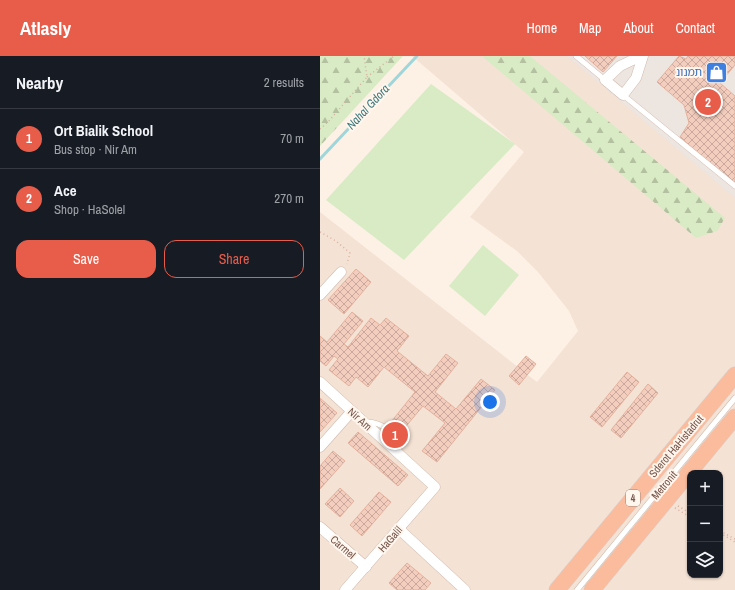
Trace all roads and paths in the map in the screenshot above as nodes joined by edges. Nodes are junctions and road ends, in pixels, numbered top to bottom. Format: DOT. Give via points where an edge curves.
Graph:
graph roads {
  1 [pos="364,56"];
  2 [pos="394,56"];
  3 [pos="576,56"];
  4 [pos="642,56"];
  5 [pos="367,77"];
  6 [pos="605,80"];
  7 [pos="624,96"];
  8 [pos="320,129"];
  9 [pos="735,186"];
  10 [pos="320,232"];
  11 [pos="341,272"];
  12 [pos="320,294"];
  13 [pos="735,375"];
  14 [pos="320,382"];
  15 [pos="735,398"];
  16 [pos="352,411"];
  17 [pos="735,417"];
  18 [pos="320,447"];
  19 [pos="435,487"];
  20 [pos="664,503"];
  21 [pos="687,515"];
  22 [pos="320,527"];
  23 [pos="399,529"];
  24 [pos="723,534"];
  25 [pos="735,540"];
  26 [pos="366,566"];
  27 [pos="345,590"];
  28 [pos="464,590"];
  29 [pos="557,590"];
  30 [pos="577,590"];
  31 [pos="592,590"];
  1 -- 5 [label="path"];
  2 -- 5 [label="path"];
  3 -- 6 [label="lane"];
  4 -- 6 [label="street" via="620,66"];
  4 -- 7 [label="street" via="636,78"];
  5 -- 8 [label="path"];
  6 -- 7 [label="street"];
  7 -- 9 [label="lane"];
  10 -- 11 [label="path" via="336,240 350,254"];
  11 -- 12 [label="street"];
  13 -- 29 [label="highway, Sderot HaHistadrut / 4"];
  14 -- 16 [label="street, Nir Am"];
  15 -- 30 [label="lane, Metronit"];
  16 -- 18 [label="street"];
  16 -- 19 [label="street, Nir Am"];
  17 -- 20 [label="highway"];
  19 -- 23 [label="street, HaGalil"];
  20 -- 21 [label="path"];
  20 -- 31 [label="highway"];
  22 -- 26 [label="street, Carmel"];
  23 -- 26 [label="street, HaGalil"];
  23 -- 28 [label="street"];
  24 -- 25 [label="path"];
  26 -- 27 [label="street, HaGalil"];
}
